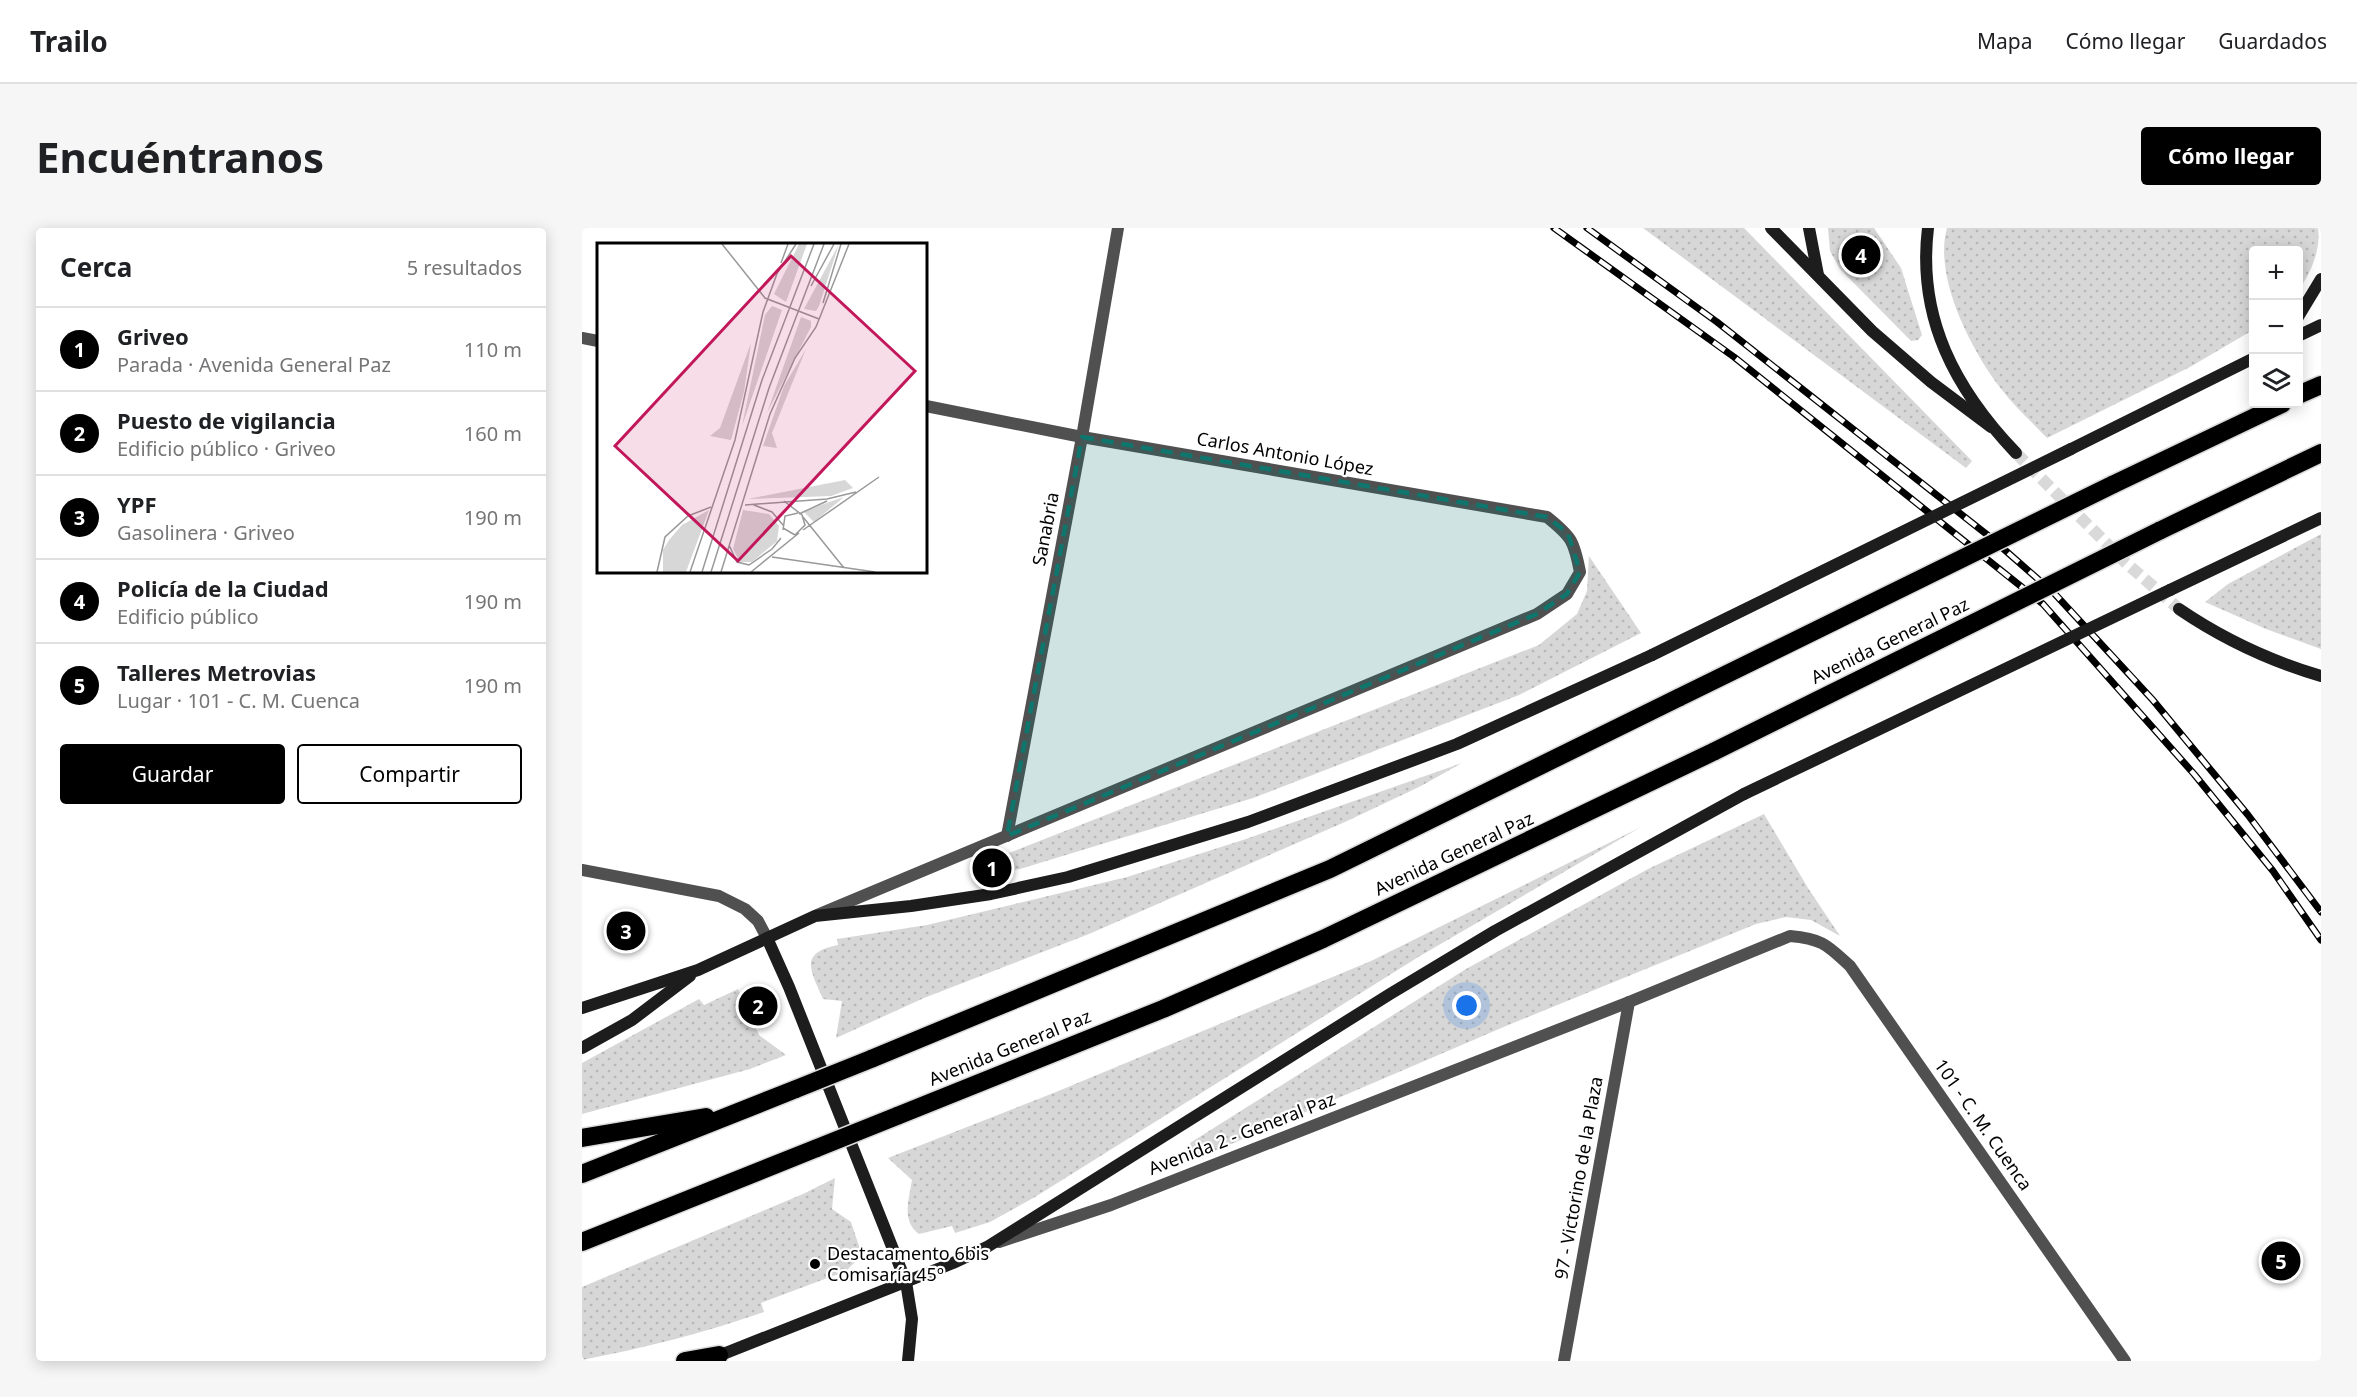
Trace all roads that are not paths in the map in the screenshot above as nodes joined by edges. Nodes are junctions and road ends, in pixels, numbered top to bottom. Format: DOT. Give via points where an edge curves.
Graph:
graph roads {
  1 [pos="1118,228"];
  2 [pos="1771,228"];
  3 [pos="1809,228"];
  4 [pos="1928,228"];
  5 [pos="1818,276"];
  6 [pos="2321,279"];
  7 [pos="2303,309"];
  8 [pos="2321,325"];
  9 [pos="2303,334"];
  10 [pos="582,338"];
  11 [pos="597,341"];
  12 [pos="2249,360"];
  13 [pos="2321,385"];
  14 [pos="2303,394"];
  15 [pos="927,406"];
  16 [pos="2274,408"];
  17 [pos="1991,426"];
  18 [pos="1082,436"];
  19 [pos="2016,453"];
  20 [pos="2321,453"];
  21 [pos="2321,518"];
  22 [pos="2179,609"];
  23 [pos="2321,676"];
  24 [pos="1007,836"];
  25 [pos="582,870"];
  26 [pos="815,916"];
  27 [pos="1790,936"];
  28 [pos="767,938"];
  29 [pos="698,970"];
  30 [pos="1629,1002"];
  31 [pos="582,1008"];
  32 [pos="582,1048"];
  33 [pos="737,1112"];
  34 [pos="582,1138"];
  35 [pos="582,1174"];
  36 [pos="582,1242"];
  37 [pos="987,1247"];
  38 [pos="906,1282"];
  39 [pos="712,1358"];
  40 [pos="685,1361"];
  41 [pos="908,1361"];
  42 [pos="1564,1361"];
  43 [pos="2125,1361"];
  1 -- 18 [label="street, Sanabria"];
  2 -- 5 [label="street"];
  3 -- 5 [label="street"];
  4 -- 17 [label="street" via="1927,288 1935,326 1949,363"];
  5 -- 17 [label="street" via="1880,338"];
  6 -- 7 [label="street"];
  8 -- 9 [label="street"];
  10 -- 11 [label="street"];
  12 -- 26 [label="street, bridge" via="1652,655 1457,744 1248,822 1068,877 911,906"];
  13 -- 14 [label="highway"];
  15 -- 18 [label="street, Carlos Antonio López"];
  16 -- 33 [label="highway, bridge" via="1330,869"];
  17 -- 19 [label="street"];
  18 -- 24 [label="street, Sanabria"];
  18 -- 24 [label="street, Carlos Antonio López" via="1547,517 1568,533 1580,572 1567,594 1537,614"];
  20 -- 36 [label="highway, Avenida General Paz, bridge" via="1323,939 1163,1009"];
  21 -- 37 [label="street, bridge" via="1744,794 1495,931"];
  22 -- 23 [label="street" via="2234,642"];
  24 -- 26 [label="street"];
  25 -- 28 [label="street" via="719,896 745,909 758,921"];
  26 -- 28 [label="street"];
  27 -- 30 [label="street, Avenida 2 - General Paz"];
  27 -- 43 [label="street, 101 - C. M. Cuenca" via="1814,938 1850,966"];
  28 -- 29 [label="street"];
  28 -- 38 [label="street"];
  29 -- 31 [label="street"];
  29 -- 32 [label="street" via="632,1020"];
  30 -- 37 [label="street, Avenida 2 - General Paz" via="1122,1200"];
  30 -- 42 [label="street, 97 - Victorino de la Plaza"];
  33 -- 34 [label="highway"];
  33 -- 35 [label="highway"];
  37 -- 38 [label="street, Avenida 2 - General Paz"];
  38 -- 39 [label="street, Avenida 2 - General Paz"];
  38 -- 41 [label="street" via="912,1319"];
  39 -- 40 [label="highway"];
}
